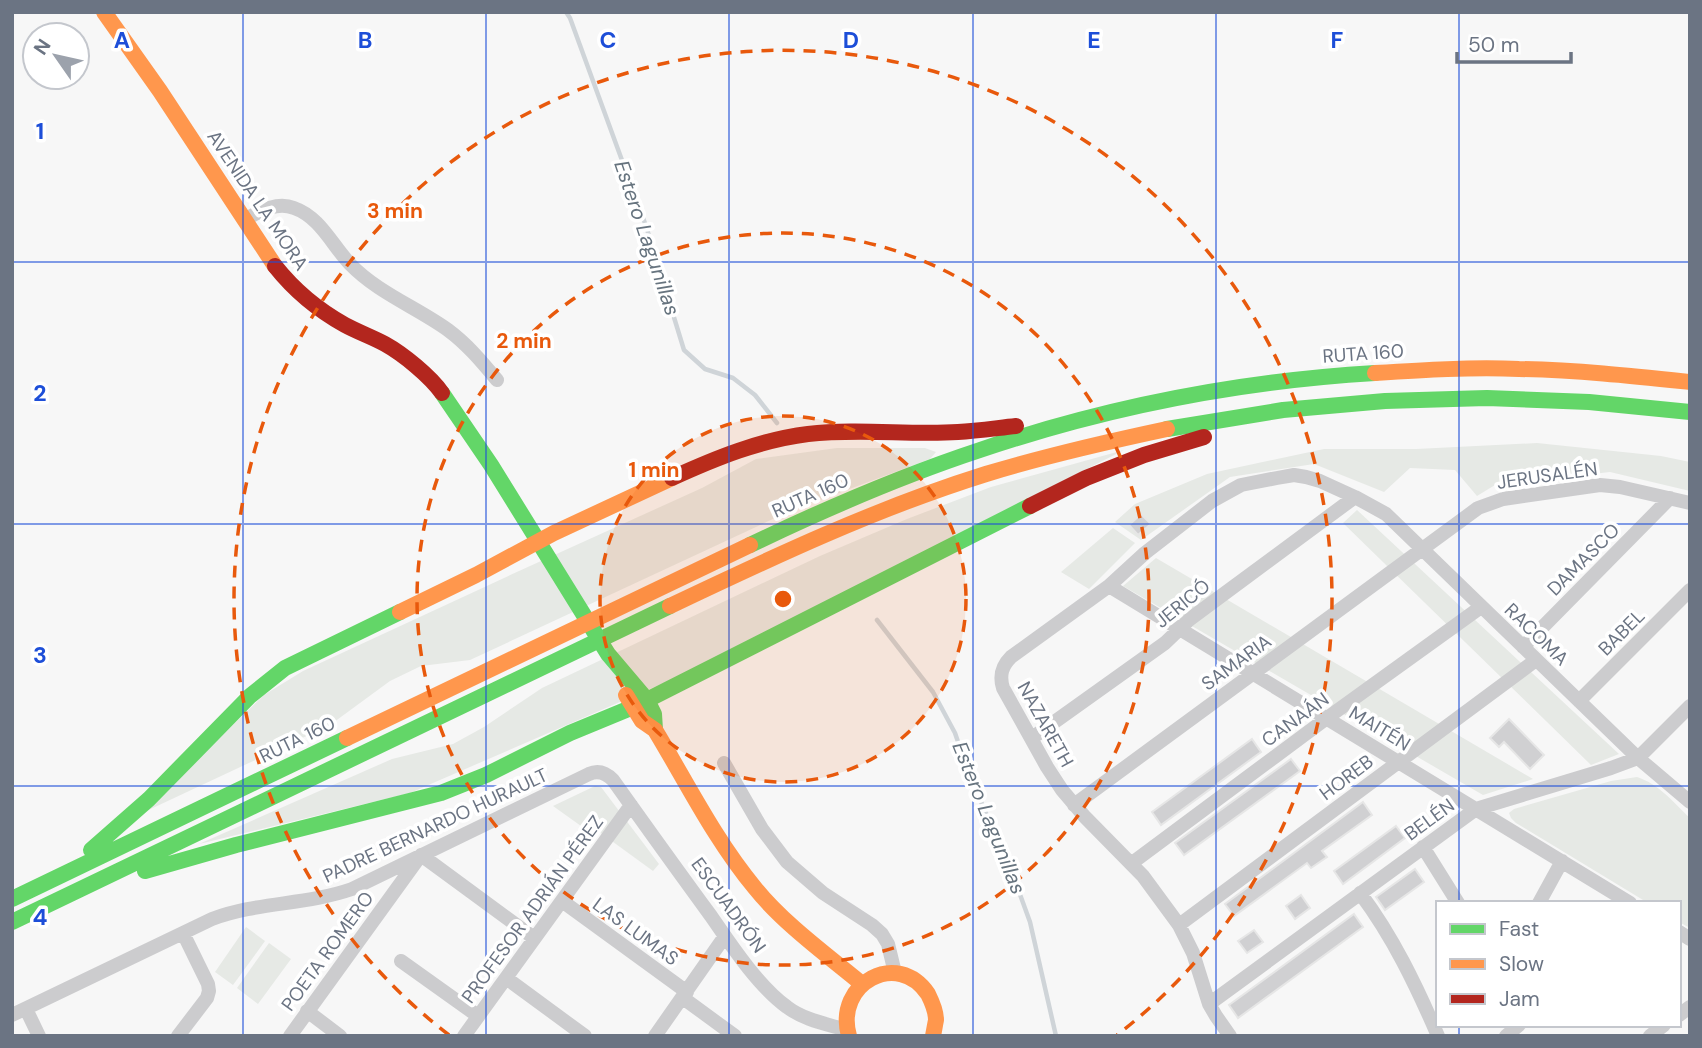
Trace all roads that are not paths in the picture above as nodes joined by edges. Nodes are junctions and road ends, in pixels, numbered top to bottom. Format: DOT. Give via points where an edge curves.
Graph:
graph roads {
  1 [pos="104,12"];
  2 [pos="244,220"];
  3 [pos="498,380"];
  4 [pos="1690,382"];
  5 [pos="1328,406"];
  6 [pos="1690,412"];
  7 [pos="1105,414"];
  8 [pos="1355,496"];
  9 [pos="1671,498"];
  10 [pos="1690,503"];
  11 [pos="539,541"];
  12 [pos="1422,550"];
  13 [pos="1109,586"];
  14 [pos="1690,590"];
  15 [pos="1481,607"];
  16 [pos="1180,629"];
  17 [pos="1523,647"];
  18 [pos="608,654"];
  19 [pos="1536,660"];
  20 [pos="1253,673"];
  21 [pos="1578,701"];
  22 [pos="640,704"];
  23 [pos="1690,706"];
  24 [pos="1327,718"];
  25 [pos="1032,738"];
  26 [pos="1638,758"];
  27 [pos="1399,762"];
  28 [pos="724,763"];
  29 [pos="602,773"];
  30 [pos="1690,802"];
  31 [pos="631,805"];
  32 [pos="1074,805"];
  33 [pos="1476,809"];
  34 [pos="1423,847"];
  35 [pos="421,855"];
  36 [pos="1562,861"];
  37 [pos="1132,863"];
  38 [pos="45,883"];
  39 [pos="1360,893"];
  40 [pos="12,899"];
  41 [pos="57,901"];
  42 [pos="562,901"];
  43 [pos="1457,901"];
  44 [pos="1540,901"];
  45 [pos="1627,901"];
  46 [pos="12,922"];
  47 [pos="1179,925"];
  48 [pos="183,933"];
  49 [pos="725,936"];
  50 [pos="534,938"];
  51 [pos="401,961"];
  52 [pos="895,973"];
  53 [pos="506,978"];
  54 [pos="862,984"];
  55 [pos="685,995"];
  56 [pos="1209,1004"];
  57 [pos="26,1009"];
  58 [pos="307,1012"];
  59 [pos="12,1016"];
  60 [pos="478,1016"];
  61 [pos="848,1033"];
  62 [pos="39,1036"];
  63 [pos="178,1036"];
  64 [pos="290,1036"];
  65 [pos="340,1036"];
  66 [pos="464,1036"];
  67 [pos="585,1036"];
  68 [pos="655,1036"];
  69 [pos="735,1036"];
  70 [pos="933,1036"];
  71 [pos="1230,1036"];
  72 [pos="1438,1036"];
  1 -- 2 [label="main road, AVENIDA LA MORA"];
  2 -- 3 [label="street" via="273,207 290,206 303,212 367,280 449,331"];
  2 -- 11 [label="main road, AVENIDA LA MORA" via="276,268 302,295 344,324 387,345 440,389"];
  4 -- 7 [label="main road, RUTA 160" via="1531,369 1413,370 1259,384"];
  5 -- 6 [label="main road" via="1535,399"];
  5 -- 22 [label="main road" via="1191,441 1107,469"];
  5 -- 41 [label="main road" via="1134,435 1020,464 890,508 730,577"];
  7 -- 11 [label="main road" via="957,432 854,431 785,438 711,461"];
  7 -- 38 [label="main road, RUTA 160" via="957,458 840,504"];
  8 -- 12 [label="street, RACOMA" via="1386,514"];
  8 -- 13 [label="street, NAZARETH" via="1294,475 1241,485 1201,510"];
  8 -- 16 [label="street, JERICÓ"];
  9 -- 10 [label="street, JERUSALÉN"];
  9 -- 12 [label="street, JERUSALÉN" via="1612,485 1503,499 1478,508"];
  9 -- 17 [label="street, DAMASCO"];
  11 -- 18 [label="main road, AVENIDA LA MORA"];
  11 -- 38 [label="main road" via="285,668 250,696 121,825"];
  12 -- 15 [label="street, RACOMA"];
  12 -- 20 [label="street, SAMARIA"];
  13 -- 16 [label="street, MAITÉN"];
  13 -- 25 [label="street, NAZARETH" via="1003,666 1003,688"];
  14 -- 21 [label="street, BABEL"];
  15 -- 17 [label="street, RACOMA"];
  15 -- 24 [label="street, CANAÁN"];
  16 -- 20 [label="street, MAITÉN"];
  16 -- 25 [label="street, JERICÓ"];
  17 -- 19 [label="street, RACOMA"];
  18 -- 22 [label="main road, ESCUADRÓN" via="629,677"];
  19 -- 21 [label="street, RACOMA"];
  19 -- 27 [label="street, HOREB"];
  20 -- 24 [label="street, MAITÉN"];
  20 -- 32 [label="street, SAMARIA"];
  21 -- 26 [label="street, RACOMA"];
  22 -- 41 [label="main road" via="441,793 198,856"];
  22 -- 54 [label="main road, ESCUADRÓN" via="654,714 654,730 749,881 784,918"];
  23 -- 26 [label="street, BELÉN"];
  24 -- 27 [label="street, MAITÉN"];
  24 -- 37 [label="street, CANAÁN"];
  25 -- 32 [label="street, NAZARETH"];
  26 -- 30 [label="street, RACOMA"];
  26 -- 33 [label="street, BELÉN"];
  27 -- 33 [label="street, MAITÉN"];
  27 -- 47 [label="street, HOREB"];
  28 -- 52 [label="street" via="787,862 822,893 882,934"];
  29 -- 31 [label="street, ESCUADRÓN"];
  29 -- 35 [label="street, PADRE BERNARDO HURAULT" via="589,774"];
  31 -- 42 [label="street, PROFESOR ADRIÁN PÉREZ"];
  31 -- 49 [label="street, ESCUADRÓN"];
  32 -- 37 [label="street, NAZARETH"];
  33 -- 34 [label="street, BELÉN"];
  33 -- 36 [label="street, MAITÉN"];
  34 -- 39 [label="street, BELÉN"];
  34 -- 43 [label="street"];
  35 -- 48 [label="street, PADRE BERNARDO HURAULT" via="335,895 232,912"];
  35 -- 50 [label="street"];
  35 -- 58 [label="street, POETA ROMERO"];
  36 -- 44 [label="street"];
  36 -- 45 [label="street, MAITÉN"];
  37 -- 47 [label="street, NAZARETH"];
  38 -- 40 [label="main road, RUTA 160"];
  39 -- 56 [label="street, BELÉN"];
  39 -- 72 [label="street" via="1403,959"];
  41 -- 46 [label="main road"];
  42 -- 50 [label="street, PROFESOR ADRIÁN PÉREZ"];
  42 -- 55 [label="street, LAS LUMAS"];
  47 -- 56 [label="street, NAZARETH"];
  48 -- 57 [label="street, PADRE BERNARDO HURAULT"];
  48 -- 63 [label="street" via="209,991"];
  49 -- 55 [label="street"];
  49 -- 61 [label="street, ESCUADRÓN" via="769,992 787,1007"];
  50 -- 53 [label="street, PROFESOR ADRIÁN PÉREZ"];
  51 -- 60 [label="street"];
  52 -- 54 [label="main road"];
  52 -- 70 [label="main road" via="916,980 930,996 936,1017"];
  53 -- 60 [label="street, PROFESOR ADRIÁN PÉREZ"];
  53 -- 67 [label="street"];
  54 -- 61 [label="main road, ESCUADRÓN" via="848,1005"];
  55 -- 68 [label="street"];
  55 -- 69 [label="street, LAS LUMAS"];
  56 -- 71 [label="street, NAZARETH"];
  57 -- 59 [label="street, PADRE BERNARDO HURAULT"];
  57 -- 62 [label="street"];
  58 -- 64 [label="street, POETA ROMERO"];
  58 -- 65 [label="street"];
  60 -- 66 [label="street, PROFESOR ADRIÁN PÉREZ"];
}
